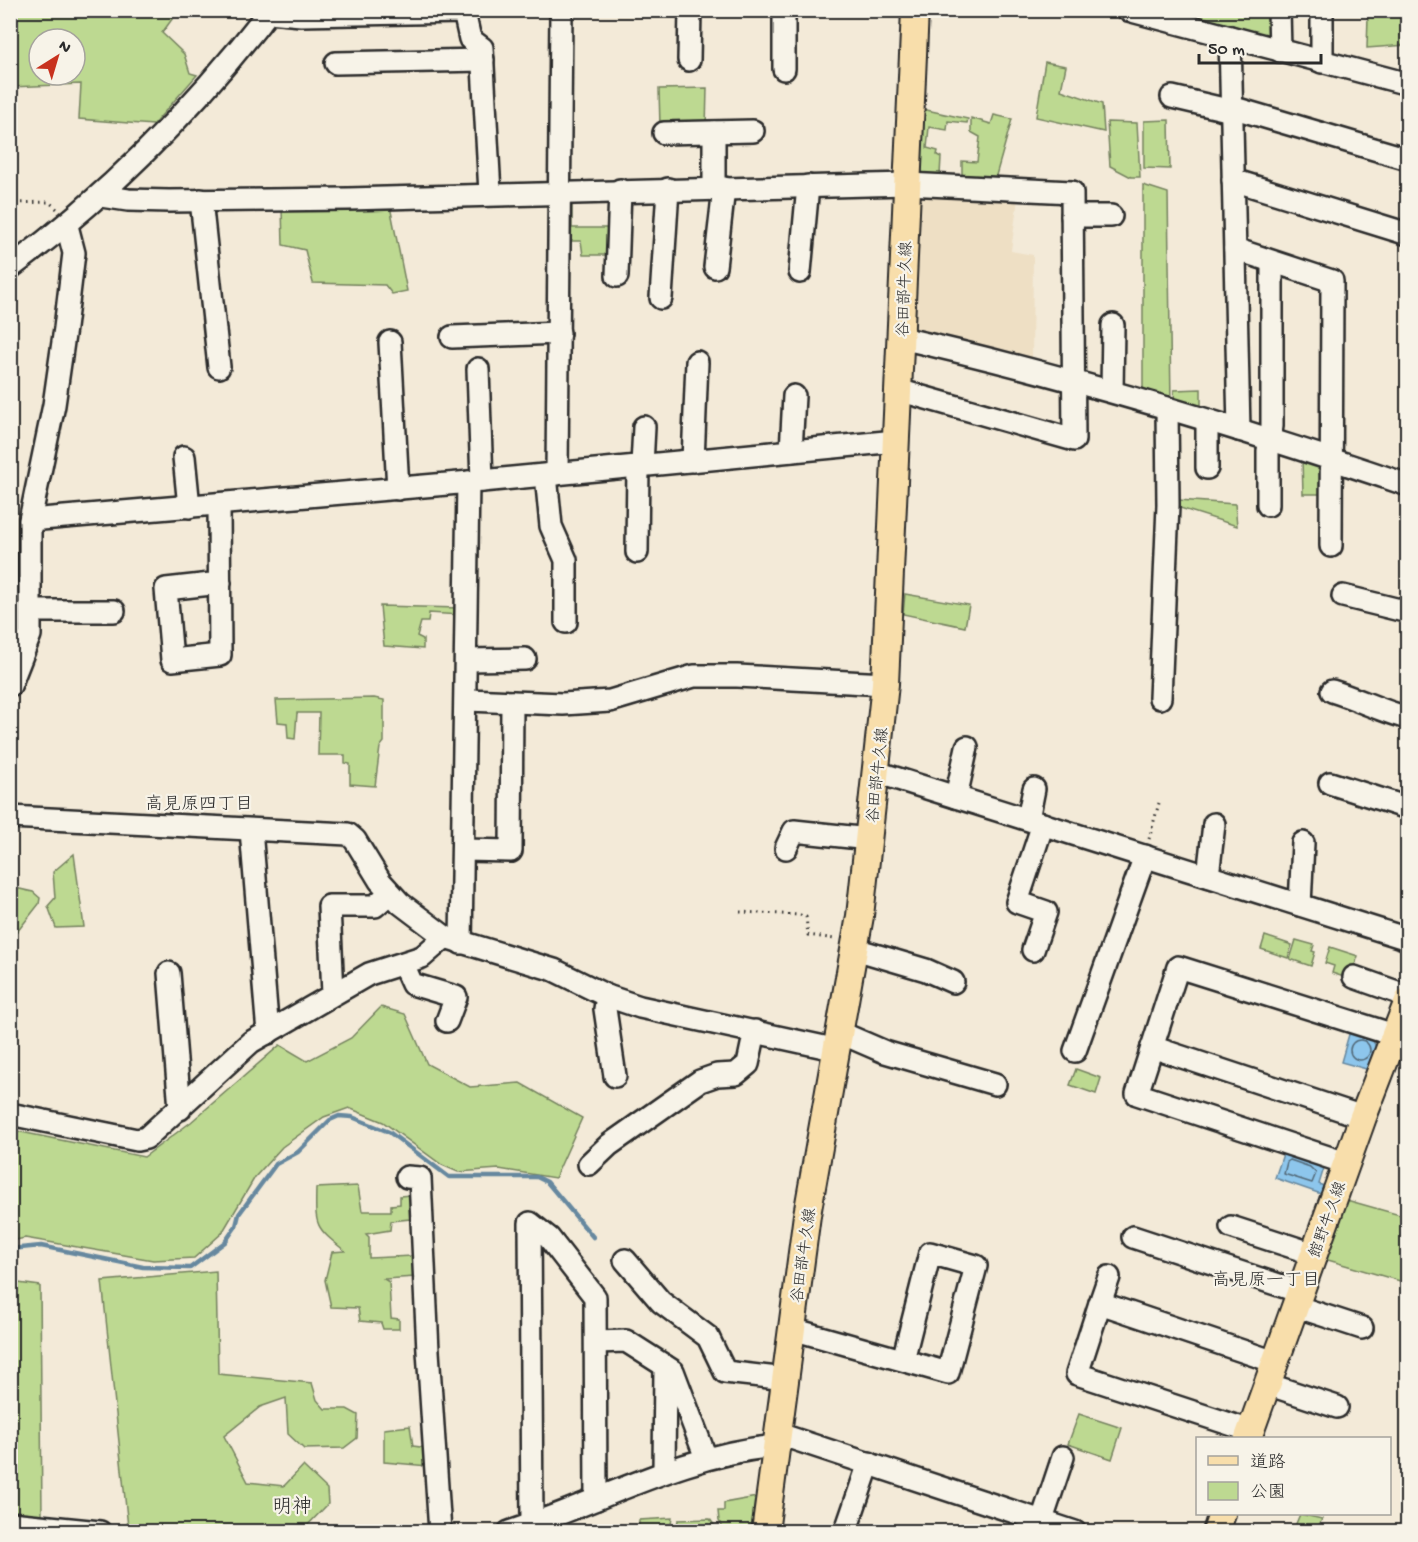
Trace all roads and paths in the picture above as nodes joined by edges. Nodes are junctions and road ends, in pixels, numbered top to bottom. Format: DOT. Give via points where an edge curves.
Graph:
graph roads {
  1 [pos="561,10"];
  2 [pos="690,10"];
  3 [pos="784,10"];
  4 [pos="915,10"];
  5 [pos="1128,10"];
  6 [pos="1279,10"];
  7 [pos="270,11"];
  8 [pos="1322,13"];
  9 [pos="1230,37"];
  10 [pos="1280,51"];
  11 [pos="483,60"];
  12 [pos="689,60"];
  13 [pos="1322,62"];
  14 [pos="336,63"];
  15 [pos="784,69"];
  16 [pos="1407,84"];
  17 [pos="1172,97"];
  18 [pos="1232,109"];
  19 [pos="753,130"];
  20 [pos="714,132"];
  21 [pos="664,134"];
  22 [pos="1407,159"];
  23 [pos="1233,180"];
  24 [pos="907,184"];
  25 [pos="808,186"];
  26 [pos="719,188"];
  27 [pos="668,189"];
  28 [pos="620,190"];
  29 [pos="559,192"];
  30 [pos="490,193"];
  31 [pos="101,196"];
  32 [pos="201,200"];
  33 [pos="10,203"];
  34 [pos="1072,216"];
  35 [pos="1110,216"];
  36 [pos="67,226"];
  37 [pos="1407,234"];
  38 [pos="1235,249"];
  39 [pos="1272,262"];
  40 [pos="715,267"];
  41 [pos="10,268"];
  42 [pos="800,272"];
  43 [pos="617,276"];
  44 [pos="661,298"];
  45 [pos="1113,325"];
  46 [pos="560,333"];
  47 [pos="452,337"];
  48 [pos="901,338"];
  49 [pos="390,342"];
  50 [pos="697,362"];
  51 [pos="219,367"];
  52 [pos="478,369"];
  53 [pos="1075,382"];
  54 [pos="898,390"];
  55 [pos="1112,391"];
  56 [pos="794,396"];
  57 [pos="1167,408"];
  58 [pos="1207,421"];
  59 [pos="644,427"];
  60 [pos="1239,430"];
  61 [pos="1270,438"];
  62 [pos="896,441"];
  63 [pos="791,451"];
  64 [pos="184,457"];
  65 [pos="1332,459"];
  66 [pos="693,460"];
  67 [pos="640,466"];
  68 [pos="1207,468"];
  69 [pos="552,474"];
  70 [pos="475,482"];
  71 [pos="1407,485"];
  72 [pos="398,489"];
  73 [pos="219,505"];
  74 [pos="1268,505"];
  75 [pos="189,507"];
  76 [pos="30,520"];
  77 [pos="1331,546"];
  78 [pos="637,552"];
  79 [pos="220,583"];
  80 [pos="1343,596"];
  81 [pos="31,611"];
  82 [pos="114,611"];
  83 [pos="1407,612"];
  84 [pos="566,622"];
  85 [pos="525,659"];
  86 [pos="466,660"];
  87 [pos="885,684"];
  88 [pos="10,686"];
  89 [pos="1332,692"];
  90 [pos="1160,698"];
  91 [pos="466,699"];
  92 [pos="512,702"];
  93 [pos="1407,718"];
  94 [pos="967,747"];
  95 [pos="876,772"];
  96 [pos="1330,783"];
  97 [pos="1034,789"];
  98 [pos="956,797"];
  99 [pos="1159,803"];
  100 [pos="1407,808"];
  101 [pos="10,817"];
  102 [pos="1036,822"];
  103 [pos="1214,824"];
  104 [pos="251,830"];
  105 [pos="869,839"];
  106 [pos="1303,843"];
  107 [pos="786,848"];
  108 [pos="464,850"];
  109 [pos="1144,856"];
  110 [pos="1208,876"];
  111 [pos="390,893"];
  112 [pos="1300,905"];
  113 [pos="740,912"];
  114 [pos="1407,939"];
  115 [pos="453,940"];
  116 [pos="856,946"];
  117 [pos="1033,950"];
  118 [pos="403,964"];
  119 [pos="169,973"];
  120 [pos="1354,977"];
  121 [pos="953,982"];
  122 [pos="333,994"];
  123 [pos="607,996"];
  124 [pos="1407,996"];
  125 [pos="1407,1001"];
  126 [pos="447,1021"];
  127 [pos="755,1032"];
  128 [pos="268,1033"];
  129 [pos="1394,1035"];
  130 [pos="839,1041"];
  131 [pos="1152,1047"];
  132 [pos="1075,1051"];
  133 [pos="615,1076"];
  134 [pos="994,1084"];
  135 [pos="180,1109"];
  136 [pos="10,1113"];
  137 [pos="1363,1117"];
  138 [pos="1346,1163"];
  139 [pos="589,1164"];
  140 [pos="407,1177"];
  141 [pos="1231,1227"];
  142 [pos="1133,1237"];
  143 [pos="1314,1254"];
  144 [pos="625,1260"];
  145 [pos="1108,1277"];
  146 [pos="1298,1299"];
  147 [pos="1100,1303"];
  148 [pos="1362,1328"];
  149 [pos="792,1329"];
  150 [pos="596,1341"];
  151 [pos="903,1360"];
  152 [pos="665,1366"];
  153 [pos="1271,1373"];
  154 [pos="786,1378"];
  155 [pos="1337,1407"];
  156 [pos="1249,1435"];
  157 [pos="778,1440"];
  158 [pos="1064,1457"];
  159 [pos="706,1458"];
  160 [pos="869,1462"];
  161 [pos="664,1472"];
  162 [pos="596,1499"];
  163 [pos="1222,1515"];
  164 [pos="1042,1520"];
  165 [pos="10,1523"];
  166 [pos="532,1524"];
  167 [pos="846,1530"];
  168 [pos="100,1532"];
  169 [pos="440,1532"];
  170 [pos="509,1532"];
  171 [pos="765,1532"];
  172 [pos="1075,1532"];
  173 [pos="1216,1532"];
  1 -- 29 [label="street"];
  2 -- 12 [label="street"];
  3 -- 15 [label="street"];
  4 -- 24 [label="main road, 谷田部牛久線"];
  5 -- 9 [label="street"];
  6 -- 10 [label="street"];
  7 -- 11 [label="street" via="301,15 464,12 470,39 482,48"];
  7 -- 31 [label="street" via="201,94"];
  8 -- 13 [label="street"];
  9 -- 10 [label="street"];
  9 -- 18 [label="street"];
  10 -- 13 [label="street"];
  11 -- 14 [label="street"];
  11 -- 30 [label="street"];
  13 -- 16 [label="street"];
  17 -- 18 [label="street"];
  18 -- 22 [label="street"];
  18 -- 23 [label="street"];
  19 -- 20 [label="street"];
  20 -- 21 [label="street"];
  20 -- 26 [label="street"];
  23 -- 37 [label="street"];
  23 -- 38 [label="street"];
  24 -- 25 [label="street"];
  24 -- 34 [label="street" via="1072,192"];
  24 -- 48 [label="main road, 谷田部牛久線"];
  25 -- 26 [label="street"];
  25 -- 42 [label="street"];
  26 -- 27 [label="street"];
  26 -- 40 [label="street"];
  27 -- 28 [label="street"];
  27 -- 44 [label="street"];
  28 -- 29 [label="street"];
  28 -- 43 [label="street"];
  29 -- 30 [label="street"];
  29 -- 46 [label="street"];
  30 -- 32 [label="street"];
  31 -- 32 [label="street"];
  31 -- 36 [label="street"];
  32 -- 51 [label="street"];
  33 -- 36 [label="path" via="49,202"];
  34 -- 35 [label="street"];
  34 -- 53 [label="street"];
  36 -- 41 [label="street"];
  36 -- 76 [label="street" via="74,253 65,328"];
  38 -- 39 [label="street"];
  38 -- 60 [label="street"];
  39 -- 61 [label="street"];
  39 -- 65 [label="street" via="1332,281"];
  45 -- 55 [label="street"];
  46 -- 47 [label="street"];
  46 -- 69 [label="street"];
  48 -- 53 [label="street"];
  48 -- 54 [label="main road, 谷田部牛久線"];
  49 -- 72 [label="street"];
  50 -- 66 [label="street"];
  52 -- 70 [label="street"];
  53 -- 54 [label="street" via="1074,440"];
  53 -- 55 [label="street"];
  54 -- 62 [label="main road, 谷田部牛久線"];
  55 -- 57 [label="street"];
  56 -- 63 [label="street"];
  57 -- 58 [label="street"];
  57 -- 90 [label="street" via="1168,505"];
  58 -- 60 [label="street"];
  58 -- 68 [label="street"];
  59 -- 67 [label="street"];
  60 -- 61 [label="street"];
  61 -- 65 [label="street"];
  61 -- 74 [label="street"];
  62 -- 63 [label="street"];
  62 -- 87 [label="main road, 谷田部牛久線"];
  63 -- 66 [label="street"];
  64 -- 75 [label="street"];
  65 -- 71 [label="street"];
  65 -- 77 [label="street"];
  66 -- 67 [label="street"];
  67 -- 69 [label="street"];
  67 -- 78 [label="street"];
  69 -- 70 [label="street"];
  69 -- 84 [label="street" via="551,526 566,560"];
  70 -- 72 [label="street"];
  70 -- 86 [label="street"];
  72 -- 73 [label="street"];
  73 -- 75 [label="street"];
  73 -- 79 [label="street"];
  75 -- 76 [label="street"];
  76 -- 81 [label="street"];
  80 -- 83 [label="street"];
  81 -- 82 [label="street"];
  81 -- 88 [label="street" via="27,650"];
  85 -- 86 [label="street"];
  86 -- 91 [label="street"];
  87 -- 92 [label="street" via="694,676 610,701"];
  87 -- 95 [label="main road, 谷田部牛久線"];
  89 -- 93 [label="street"];
  91 -- 92 [label="street"];
  91 -- 108 [label="street"];
  92 -- 108 [label="street" via="511,851"];
  94 -- 98 [label="street"];
  95 -- 98 [label="street"];
  95 -- 105 [label="main road, 谷田部牛久線"];
  96 -- 100 [label="street"];
  97 -- 102 [label="street"];
  98 -- 102 [label="street"];
  99 -- 109 [label="path"];
  101 -- 104 [label="street"];
  102 -- 109 [label="street"];
  102 -- 117 [label="street" via="1017,902 1046,912"];
  103 -- 110 [label="street"];
  104 -- 111 [label="street" via="348,834"];
  104 -- 128 [label="street"];
  105 -- 107 [label="street" via="794,831"];
  105 -- 116 [label="main road, 谷田部牛久線"];
  106 -- 112 [label="street"];
  108 -- 115 [label="street"];
  109 -- 110 [label="street"];
  109 -- 132 [label="street"];
  110 -- 112 [label="street"];
  111 -- 115 [label="street"];
  111 -- 122 [label="street" via="375,906 329,906"];
  112 -- 114 [label="street"];
  113 -- 116 [label="path" via="807,917 808,935"];
  115 -- 118 [label="street"];
  115 -- 123 [label="street" via="554,970"];
  116 -- 121 [label="street"];
  116 -- 130 [label="main road, 谷田部牛久線"];
  118 -- 122 [label="street" via="369,974"];
  118 -- 126 [label="street" via="412,984 456,997"];
  119 -- 135 [label="street"];
  120 -- 124 [label="street"];
  122 -- 128 [label="street"];
  123 -- 127 [label="street"];
  123 -- 133 [label="street" via="605,1009"];
  125 -- 129 [label="main road, 館野牛久線"];
  127 -- 130 [label="street"];
  127 -- 139 [label="street" via="748,1064 736,1074 700,1081 609,1145"];
  128 -- 135 [label="street" via="252,1042"];
  129 -- 131 [label="street" via="1178,967"];
  129 -- 137 [label="main road, 館野牛久線"];
  130 -- 134 [label="street"];
  130 -- 149 [label="main road, 谷田部牛久線" via="807,1215"];
  131 -- 137 [label="street"];
  131 -- 138 [label="street" via="1137,1094"];
  135 -- 136 [label="street" via="146,1138 137,1140"];
  137 -- 138 [label="main road, 館野牛久線"];
  138 -- 143 [label="main road, 館野牛久線"];
  140 -- 169 [label="street" via="420,1178"];
  141 -- 143 [label="street"];
  142 -- 146 [label="street"];
  143 -- 146 [label="main road, 館野牛久線"];
  144 -- 154 [label="street" via="661,1302 708,1337 725,1372"];
  145 -- 147 [label="street"];
  146 -- 148 [label="street"];
  146 -- 153 [label="main road, 館野牛久線"];
  147 -- 153 [label="street"];
  147 -- 156 [label="street" via="1077,1374"];
  149 -- 151 [label="street"];
  149 -- 154 [label="main road, 谷田部牛久線"];
  150 -- 152 [label="street" via="626,1341"];
  150 -- 162 [label="street"];
  150 -- 166 [label="street" via="595,1297 549,1238 530,1223"];
  151 -- 151 [label="street" via="948,1373 976,1266 930,1253"];
  152 -- 159 [label="street" via="673,1371"];
  152 -- 161 [label="street"];
  153 -- 155 [label="street"];
  153 -- 156 [label="main road, 館野牛久線"];
  154 -- 157 [label="main road, 谷田部牛久線"];
  157 -- 159 [label="street"];
  157 -- 160 [label="street"];
  157 -- 171 [label="main road, 谷田部牛久線"];
  158 -- 164 [label="street"];
  159 -- 161 [label="street"];
  160 -- 164 [label="street"];
  160 -- 167 [label="street"];
  161 -- 162 [label="street"];
  162 -- 166 [label="street"];
  163 -- 173 [label="main road"];
  164 -- 172 [label="street"];
  165 -- 168 [label="street"];
  166 -- 170 [label="street"];
}
